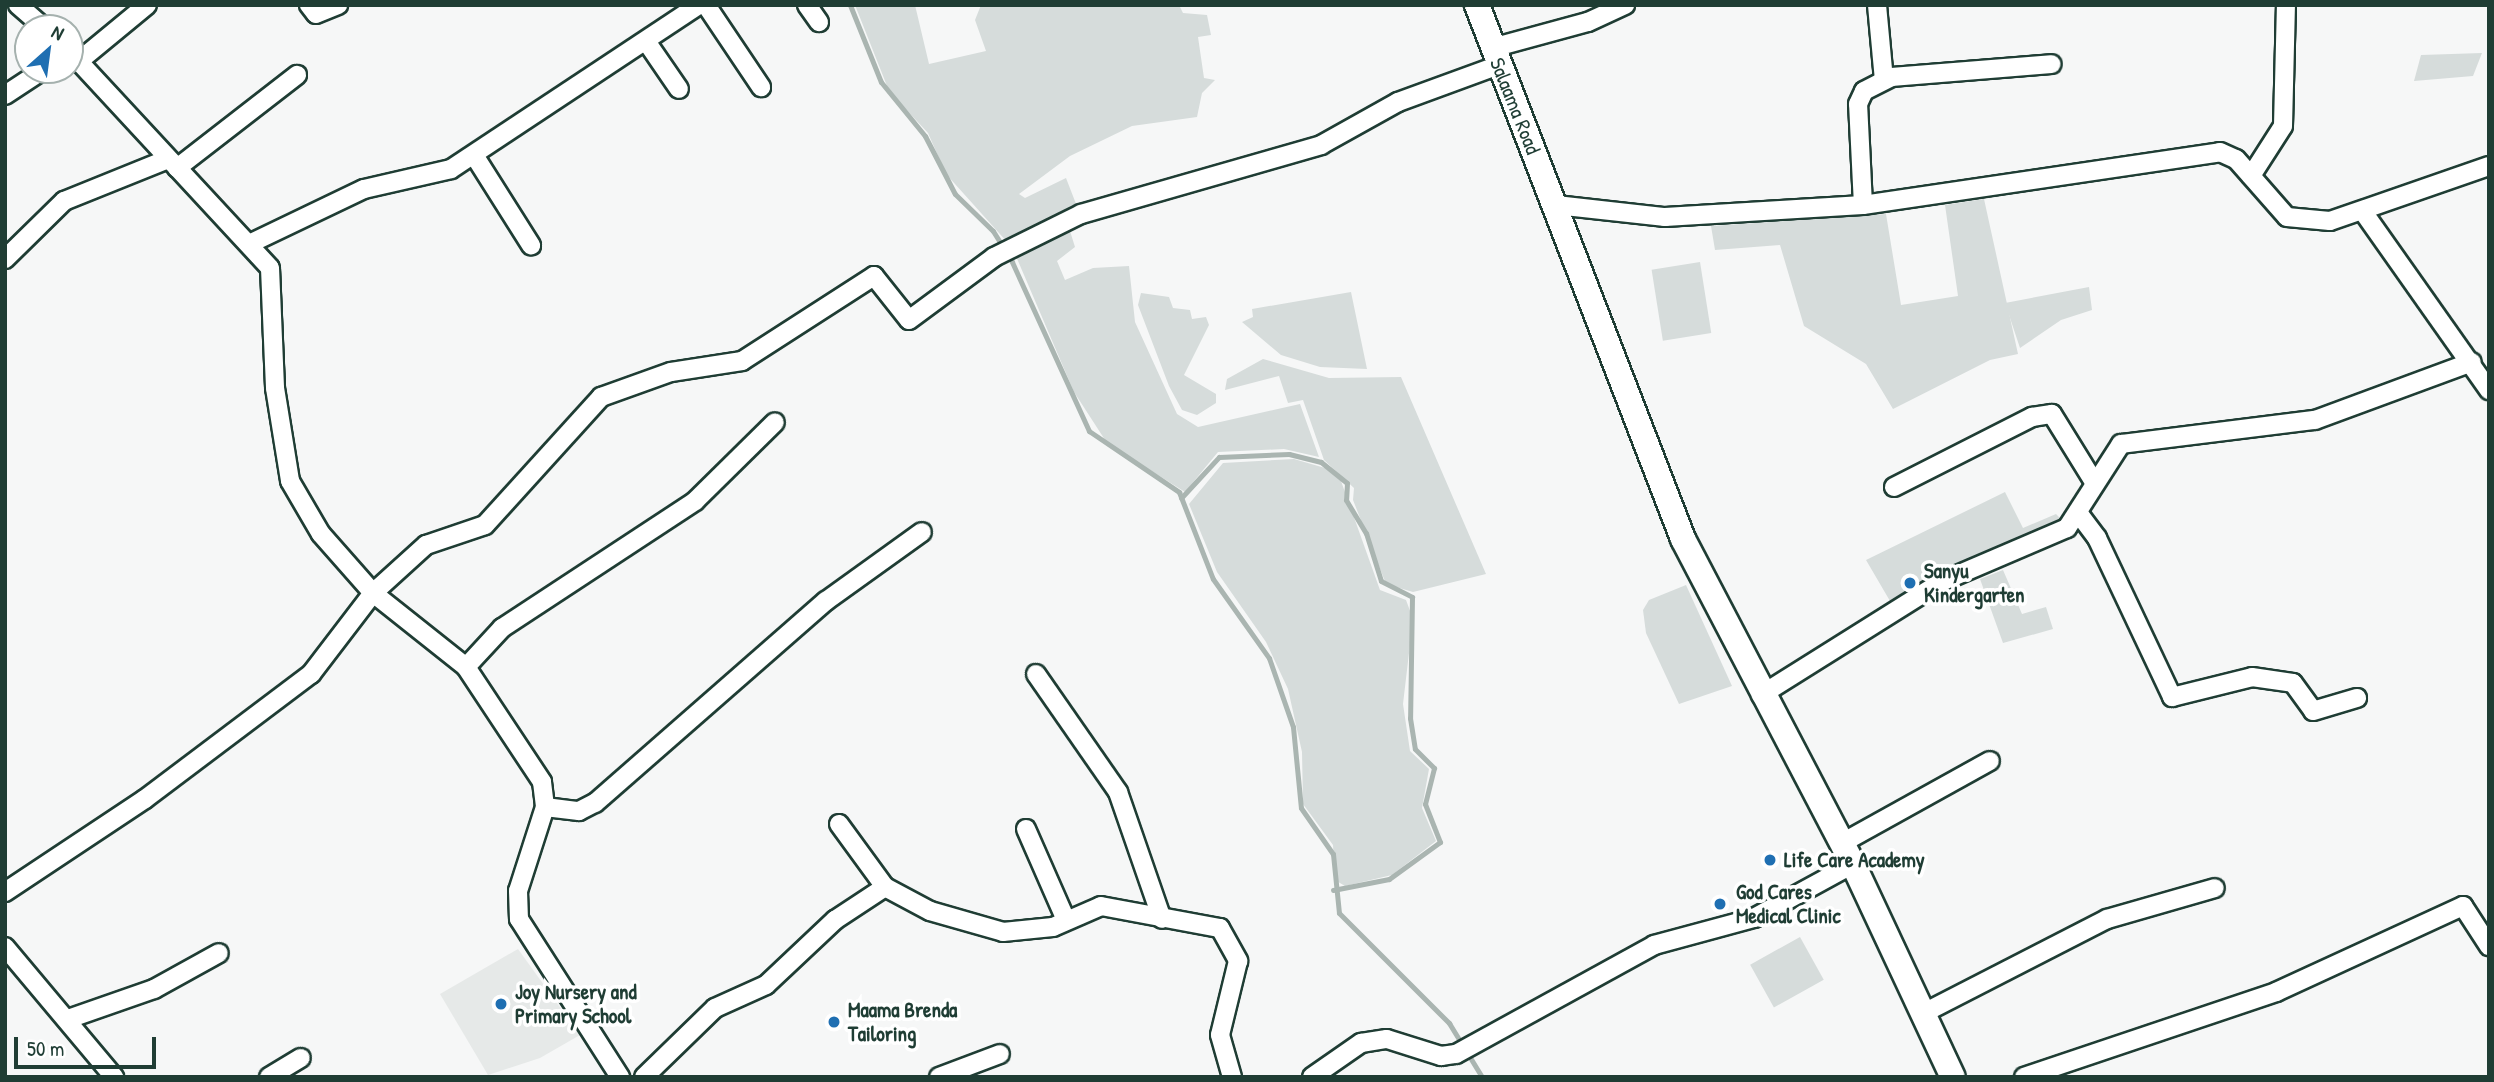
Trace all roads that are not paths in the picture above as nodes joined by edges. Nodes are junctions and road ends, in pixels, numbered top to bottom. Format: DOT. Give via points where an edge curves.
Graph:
graph roads {
  1 [pos="147,5"];
  2 [pos="309,5"];
  3 [pos="338,5"];
  4 [pos="699,5"];
  5 [pos="706,5"];
  6 [pos="807,5"];
  7 [pos="1477,5"];
  8 [pos="1625,5"];
  9 [pos="1877,5"];
  10 [pos="2286,5"];
  11 [pos="819,22"];
  12 [pos="646,41"];
  13 [pos="84,49"];
  14 [pos="1495,56"];
  15 [pos="2052,64"];
  16 [pos="84,67"];
  17 [pos="297,75"];
  18 [pos="1884,80"];
  19 [pos="22,84"];
  20 [pos="761,87"];
  21 [pos="679,89"];
  22 [pos="5,95"];
  23 [pos="474,155"];
  24 [pos="172,163"];
  25 [pos="2489,166"];
  26 [pos="2251,176"];
  27 [pos="1556,205"];
  28 [pos="1863,205"];
  29 [pos="2364,213"];
  30 [pos="248,244"];
  31 [pos="531,245"];
  32 [pos="5,259"];
  33 [pos="2472,362"];
  34 [pos="2489,390"];
  35 [pos="775,422"];
  36 [pos="2094,482"];
  37 [pos="1894,487"];
  38 [pos="2079,514"];
  39 [pos="922,532"];
  40 [pos="373,593"];
  41 [pos="466,667"];
  42 [pos="1036,674"];
  43 [pos="1761,695"];
  44 [pos="2357,698"];
  45 [pos="1990,761"];
  46 [pos="545,807"];
  47 [pos="839,824"];
  48 [pos="1026,829"];
  49 [pos="1848,853"];
  50 [pos="885,887"];
  51 [pos="2215,888"];
  52 [pos="5,892"];
  53 [pos="1162,919"];
  54 [pos="1066,920"];
  55 [pos="2489,946"];
  56 [pos="5,947"];
  57 [pos="219,953"];
  58 [pos="1924,1013"];
  59 [pos="68,1019"];
  60 [pos="1000,1054"];
  61 [pos="301,1058"];
  62 [pos="105,1073"];
  63 [pos="1951,1076"];
  64 [pos="269,1077"];
  65 [pos="620,1077"];
  66 [pos="644,1077"];
  67 [pos="939,1077"];
  68 [pos="1232,1077"];
  69 [pos="1312,1077"];
  70 [pos="2024,1077"];
  1 -- 13 [label="street"];
  2 -- 3 [label="street" via="316,14"];
  4 -- 12 [label="street"];
  5 -- 20 [label="street"];
  6 -- 11 [label="street"];
  7 -- 14 [label="main road, Salaama Road"];
  8 -- 14 [label="street"];
  9 -- 18 [label="street"];
  10 -- 26 [label="street" via="2283,126"];
  12 -- 21 [label="street"];
  12 -- 23 [label="street"];
  14 -- 27 [label="main road, Salaama Road"];
  14 -- 40 [label="street" via="1321,145 1102,206 994,257 909,320 874,276 742,361 671,372 601,397 485,525 426,545"];
  15 -- 18 [label="street"];
  16 -- 24 [label="street"];
  17 -- 24 [label="street"];
  18 -- 28 [label="street" via="1864,90 1858,104"];
  19 -- 22 [label="street"];
  23 -- 30 [label="street" via="414,181 351,195"];
  23 -- 31 [label="street"];
  24 -- 30 [label="street"];
  24 -- 32 [label="street" via="64,201"];
  25 -- 29 [label="street"];
  26 -- 28 [label="street" via="2220,152 2199,152 2107,172"];
  26 -- 29 [label="street" via="2281,212 2301,222"];
  27 -- 28 [label="street" via="1665,217"];
  27 -- 43 [label="main road, Salaama Road" via="1683,539"];
  29 -- 33 [label="street"];
  30 -- 40 [label="street" via="270,268 274,284 275,388 290,481 321,534"];
  33 -- 34 [label="street"];
  33 -- 36 [label="street" via="2315,421 2132,441 2113,450"];
  35 -- 41 [label="street" via="695,501 502,628"];
  36 -- 37 [label="street" via="2052,414 2032,417"];
  36 -- 38 [label="street"];
  38 -- 43 [label="street" via="2060,531 1941,582"];
  38 -- 44 [label="street" via="2097,538 2172,697 2252,677 2294,683 2313,711"];
  39 -- 46 [label="street" via="826,601 595,803 579,811"];
  40 -- 41 [label="street"];
  40 -- 52 [label="street" via="311,674 145,799"];
  41 -- 46 [label="street" via="541,782"];
  42 -- 53 [label="street" via="1118,792"];
  43 -- 49 [label="main road, Salaama Road"];
  45 -- 49 [label="street"];
  46 -- 65 [label="street" via="518,891 519,919"];
  47 -- 50 [label="street"];
  48 -- 54 [label="street"];
  49 -- 58 [label="main road, Salaama Road"];
  49 -- 69 [label="street" via="1754,918 1654,945 1464,1050 1441,1056 1387,1039 1361,1044"];
  50 -- 54 [label="street" via="930,911 1003,932 1042,930"];
  50 -- 66 [label="street" via="835,920 766,985 715,1008"];
  51 -- 58 [label="street" via="2106,919"];
  53 -- 54 [label="street" via="1101,906"];
  53 -- 68 [label="street" via="1214,925 1232,944 1238,961 1220,1035"];
  55 -- 70 [label="street" via="2463,906 2276,992"];
  56 -- 59 [label="street"];
  57 -- 59 [label="street" via="154,989"];
  58 -- 63 [label="main road, Salaama Road"];
  59 -- 62 [label="street"];
  60 -- 67 [label="street"];
  61 -- 64 [label="street"];
}
